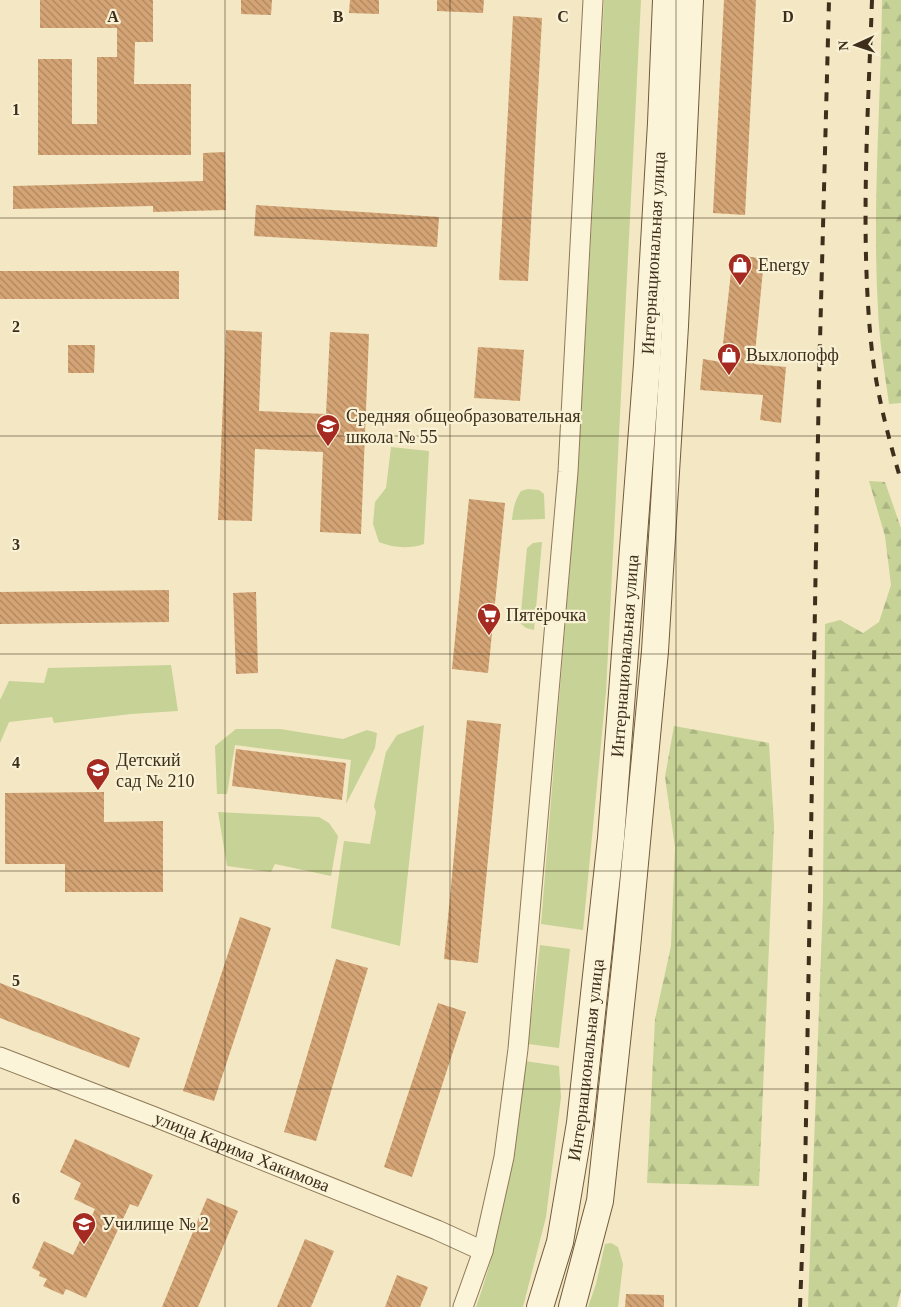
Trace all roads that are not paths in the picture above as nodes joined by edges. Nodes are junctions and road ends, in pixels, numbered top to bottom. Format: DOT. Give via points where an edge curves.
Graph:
graph roads {
  1 [pos="592,0"];
  2 [pos="666,0"];
  3 [pos="690,0"];
  4 [pos="0,1057"];
  5 [pos="483,1251"];
  6 [pos="463,1307"];
  7 [pos="540,1307"];
  8 [pos="572,1307"];
  1 -- 5 [label="street" via="568,472 518,1049 504,1157"];
  2 -- 7 [label="main road, Интернациональная улица" via="647,364 611,838 580,1124 560,1242"];
  3 -- 8 [label="main road, Интернациональная улица" via="655,651 600,1201"];
  4 -- 5 [label="street, улица Карима Хакимова"];
  5 -- 6 [label="street"];
}
